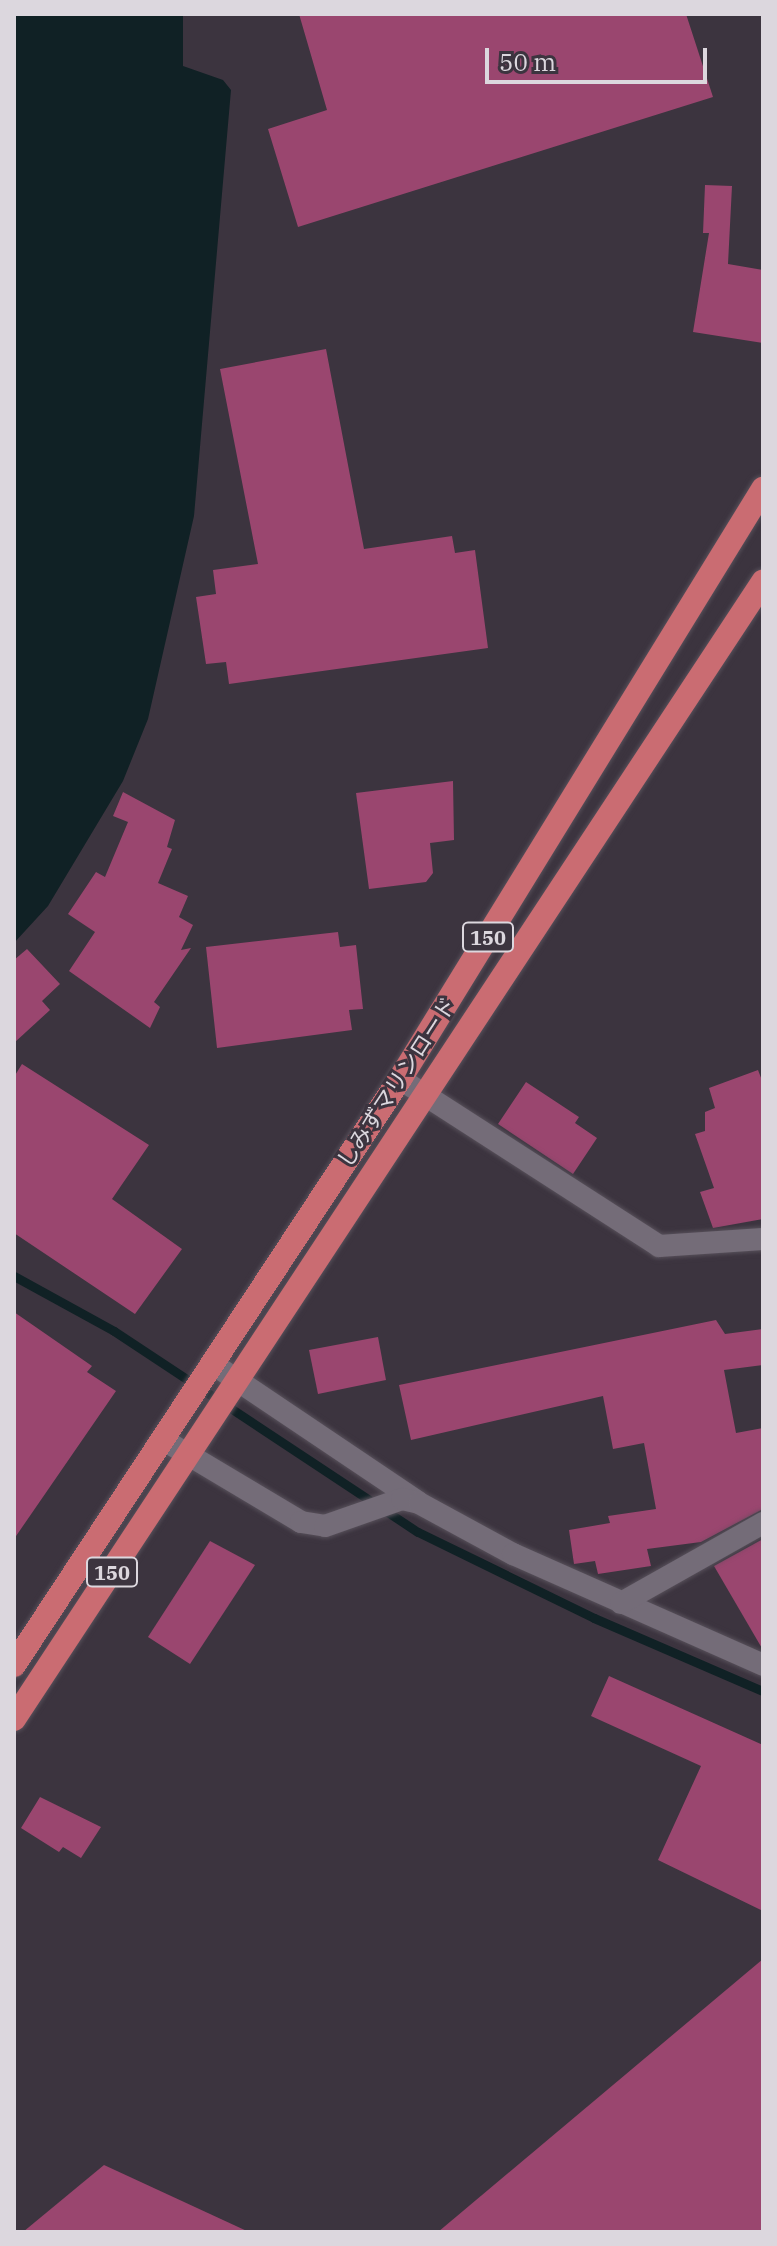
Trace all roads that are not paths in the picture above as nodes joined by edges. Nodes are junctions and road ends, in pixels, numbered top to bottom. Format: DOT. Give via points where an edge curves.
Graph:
graph roads {
  1 [pos="763,489"];
  2 [pos="763,582"];
  3 [pos="400,1079"];
  4 [pos="428,1096"];
  5 [pos="763,1239"];
  6 [pos="208,1371"];
  7 [pos="235,1389"];
  8 [pos="162,1439"];
  9 [pos="189,1456"];
  10 [pos="411,1501"];
  11 [pos="763,1523"];
  12 [pos="621,1603"];
  13 [pos="14,1665"];
  14 [pos="763,1665"];
  15 [pos="14,1719"];
  1 -- 3 [label="highway, しみずマリンロード / 150"];
  2 -- 4 [label="highway, しみずマリンロード / 150"];
  3 -- 4 [label="street"];
  3 -- 6 [label="highway, しみずマリンロード / 150"];
  4 -- 5 [label="street" via="659,1246"];
  4 -- 7 [label="highway, しみずマリンロード / 150"];
  6 -- 7 [label="street"];
  6 -- 8 [label="highway, しみずマリンロード / 150"];
  7 -- 9 [label="highway, しみずマリンロード / 150"];
  7 -- 10 [label="street"];
  8 -- 9 [label="street"];
  8 -- 13 [label="highway, しみずマリンロード / 150"];
  9 -- 10 [label="street" via="301,1522 343,1523"];
  9 -- 15 [label="highway, しみずマリンロード / 150"];
  10 -- 12 [label="street"];
  11 -- 12 [label="street"];
  12 -- 14 [label="street"];
}
